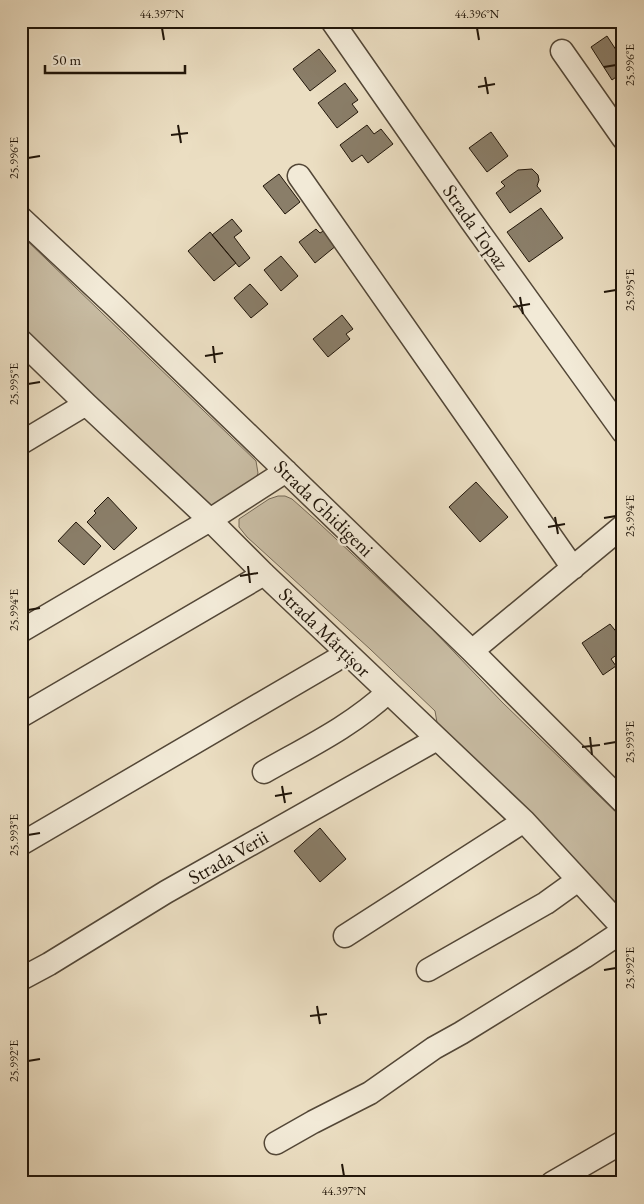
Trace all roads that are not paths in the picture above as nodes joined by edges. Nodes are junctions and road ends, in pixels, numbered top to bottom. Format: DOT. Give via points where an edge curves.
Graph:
graph roads {
  1 [pos="332,21"];
  2 [pos="562,51"];
  3 [pos="623,138"];
  4 [pos="299,176"];
  5 [pos="21,218"];
  6 [pos="21,341"];
  7 [pos="86,404"];
  8 [pos="623,432"];
  9 [pos="21,443"];
  10 [pos="286,471"];
  11 [pos="210,520"];
  12 [pos="623,526"];
  13 [pos="573,568"];
  14 [pos="264,574"];
  15 [pos="21,631"];
  16 [pos="472,651"];
  17 [pos="346,652"];
  18 [pos="388,692"];
  19 [pos="21,716"];
  20 [pos="437,739"];
  21 [pos="264,772"];
  22 [pos="623,802"];
  23 [pos="524,821"];
  24 [pos="21,844"];
  25 [pos="578,880"];
  26 [pos="623,929"];
  27 [pos="345,936"];
  28 [pos="428,970"];
  29 [pos="21,979"];
  30 [pos="623,1142"];
  31 [pos="276,1143"];
  32 [pos="552,1183"];
  1 -- 8 [label="street, Strada Topaz"];
  2 -- 3 [label="street"];
  4 -- 13 [label="street"];
  5 -- 10 [label="street, Strada Ghidigeni"];
  6 -- 7 [label="street, Strada Mărțișor"];
  7 -- 9 [label="street"];
  7 -- 11 [label="street, Strada Mărțișor"];
  10 -- 11 [label="street"];
  10 -- 16 [label="street, Strada Ghidigeni"];
  11 -- 14 [label="street, Strada Mărțișor"];
  11 -- 15 [label="street"];
  12 -- 13 [label="street"];
  13 -- 16 [label="street"];
  14 -- 17 [label="street, Strada Mărțișor"];
  14 -- 19 [label="street"];
  16 -- 22 [label="street, Strada Ghidigeni"];
  17 -- 18 [label="street, Strada Mărțișor"];
  17 -- 24 [label="street"];
  18 -- 20 [label="street, Strada Mărțișor"];
  18 -- 21 [label="street" via="340,729"];
  20 -- 23 [label="street, Strada Mărțișor"];
  20 -- 29 [label="street, Strada Verii" via="166,892"];
  23 -- 25 [label="street, Strada Mărțișor"];
  23 -- 27 [label="street"];
  25 -- 26 [label="street, Strada Mărțișor"];
  25 -- 28 [label="street"];
  26 -- 31 [label="street" via="584,957 434,1048 370,1093"];
  30 -- 32 [label="street"];
}
